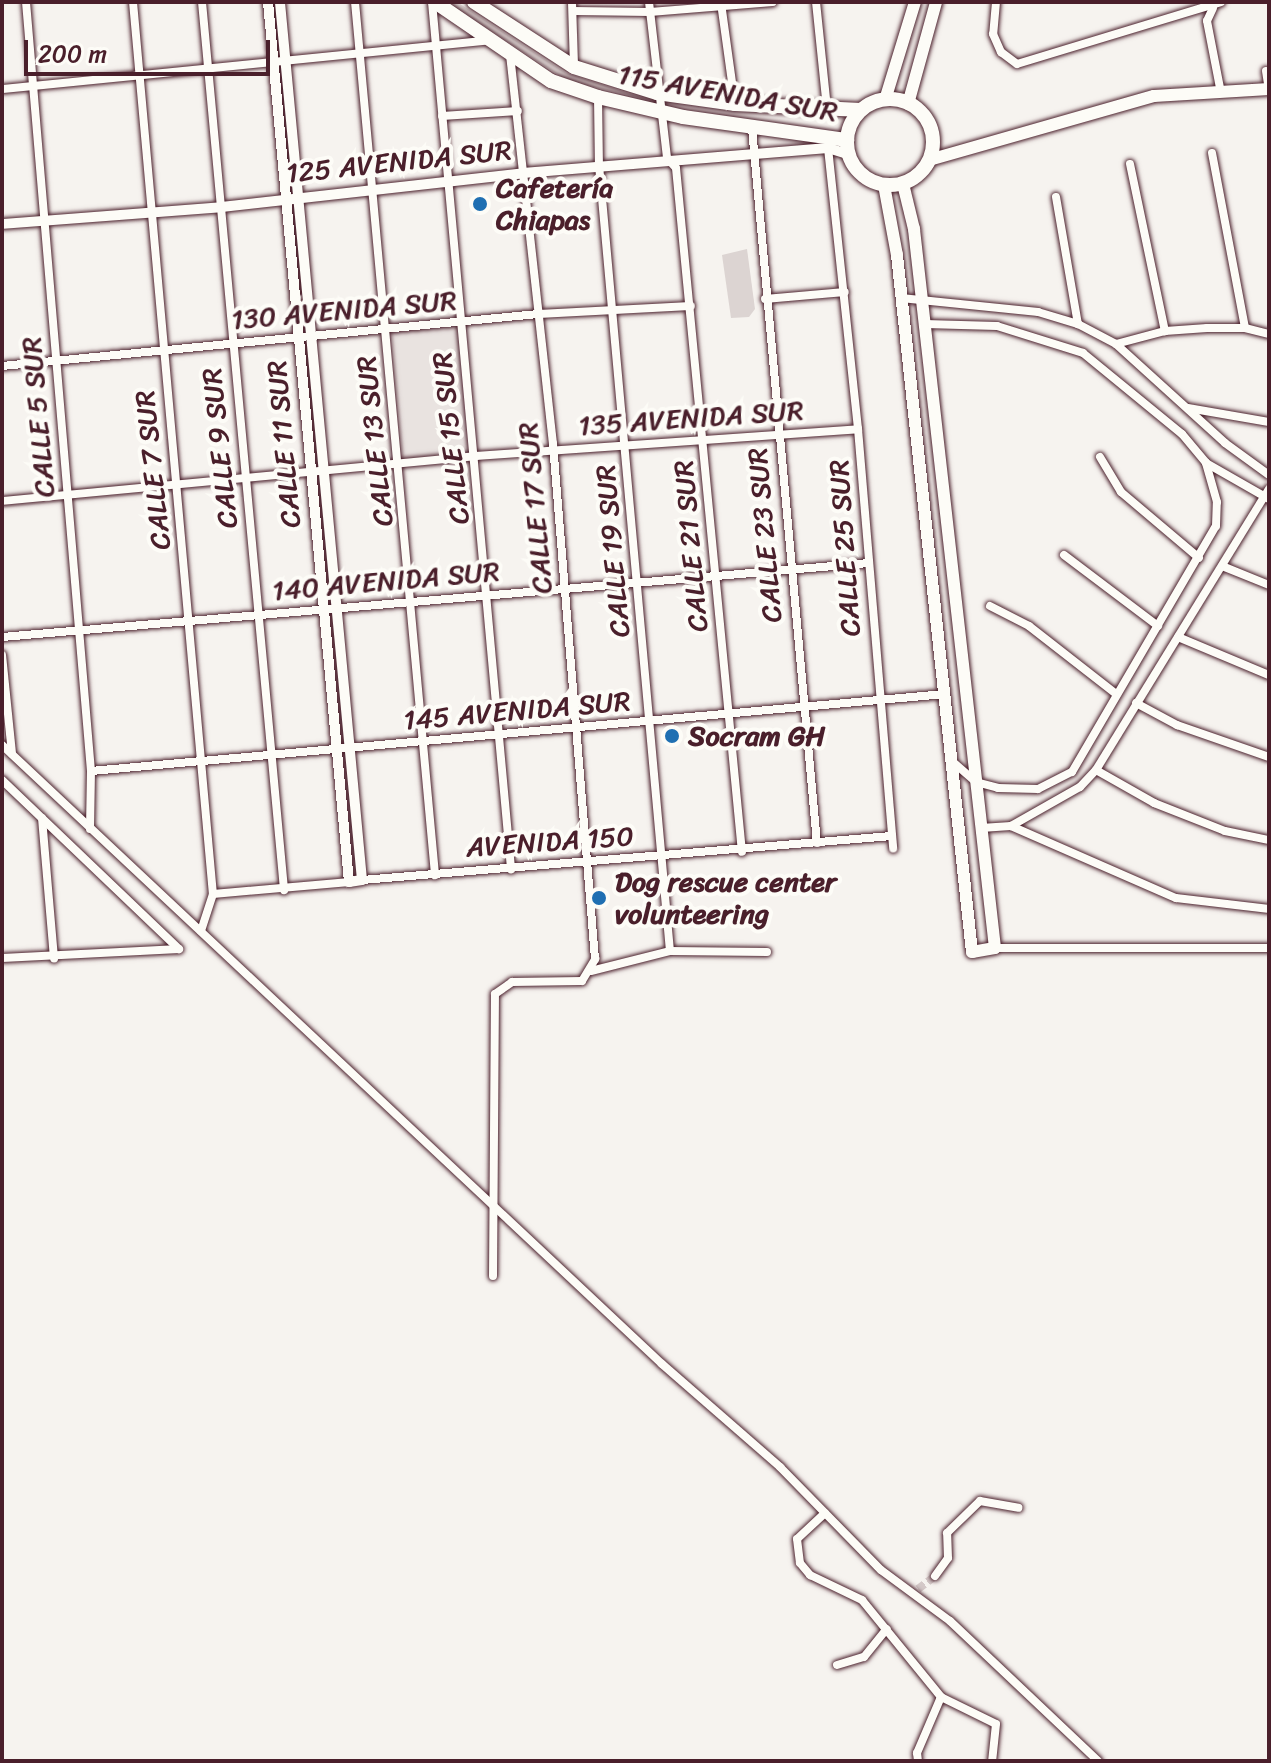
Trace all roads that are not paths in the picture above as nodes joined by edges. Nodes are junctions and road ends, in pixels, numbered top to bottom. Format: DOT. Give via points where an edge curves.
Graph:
graph roads {
  1 [pos="26,2"];
  2 [pos="133,2"];
  3 [pos="202,2"];
  4 [pos="268,2"];
  5 [pos="280,2"];
  6 [pos="355,2"];
  7 [pos="433,2"];
  8 [pos="474,2"];
  9 [pos="773,2"];
  10 [pos="816,2"];
  11 [pos="915,2"];
  12 [pos="936,2"];
  13 [pos="996,2"];
  14 [pos="722,4"];
  15 [pos="1217,5"];
  16 [pos="573,6"];
  17 [pos="650,7"];
  18 [pos="495,9"];
  19 [pos="489,40"];
  20 [pos="435,47"];
  21 [pos="360,53"];
  22 [pos="510,54"];
  23 [pos="285,61"];
  24 [pos="272,62"];
  25 [pos="574,67"];
  26 [pos="209,68"];
  27 [pos="1266,71"];
  28 [pos="142,75"];
  29 [pos="33,85"];
  30 [pos="1220,88"];
  31 [pos="2,89"];
  32 [pos="1269,89"];
  33 [pos="657,93"];
  34 [pos="598,97"];
  35 [pos="885,100"];
  36 [pos="735,104"];
  37 [pos="908,104"];
  38 [pos="861,110"];
  39 [pos="518,111"];
  40 [pos="827,111"];
  41 [pos="662,113"];
  42 [pos="442,116"];
  43 [pos="1013,124"];
  44 [pos="752,128"];
  45 [pos="1017,138"];
  46 [pos="848,147"];
  47 [pos="828,148"];
  48 [pos="1212,153"];
  49 [pos="751,155"];
  50 [pos="929,160"];
  51 [pos="667,161"];
  52 [pos="1130,164"];
  53 [pos="599,167"];
  54 [pos="523,173"];
  55 [pos="448,180"];
  56 [pos="903,184"];
  57 [pos="884,185"];
  58 [pos="373,186"];
  59 [pos="299,197"];
  60 [pos="1056,197"];
  61 [pos="287,198"];
  62 [pos="222,207"];
  63 [pos="154,212"];
  64 [pos="44,221"];
  65 [pos="2,224"];
  66 [pos="845,292"];
  67 [pos="901,298"];
  68 [pos="765,299"];
  69 [pos="922,304"];
  70 [pos="691,306"];
  71 [pos="613,308"];
  72 [pos="538,314"];
  73 [pos="462,321"];
  74 [pos="925,324"];
  75 [pos="1078,324"];
  76 [pos="385,328"];
  77 [pos="1245,328"];
  78 [pos="1165,331"];
  79 [pos="1269,334"];
  80 [pos="304,335"];
  81 [pos="231,343"];
  82 [pos="1116,344"];
  83 [pos="162,350"];
  84 [pos="54,361"];
  85 [pos="2,366"];
  86 [pos="1187,408"];
  87 [pos="1269,422"];
  88 [pos="858,429"];
  89 [pos="777,433"];
  90 [pos="703,439"];
  91 [pos="626,445"];
  92 [pos="553,451"];
  93 [pos="476,456"];
  94 [pos="1100,457"];
  95 [pos="400,463"];
  96 [pos="1206,463"];
  97 [pos="317,470"];
  98 [pos="1269,475"];
  99 [pos="246,478"];
  100 [pos="177,485"];
  101 [pos="1267,495"];
  102 [pos="66,496"];
  103 [pos="2,501"];
  104 [pos="946,513"];
  105 [pos="926,523"];
  106 [pos="1064,555"];
  107 [pos="1199,558"];
  108 [pos="869,563"];
  109 [pos="1222,566"];
  110 [pos="791,570"];
  111 [pos="716,576"];
  112 [pos="638,583"];
  113 [pos="1269,585"];
  114 [pos="564,589"];
  115 [pos="489,595"];
  116 [pos="412,602"];
  117 [pos="990,606"];
  118 [pos="336,607"];
  119 [pos="324,608"];
  120 [pos="258,614"];
  121 [pos="191,621"];
  122 [pos="1158,626"];
  123 [pos="77,631"];
  124 [pos="2,637"];
  125 [pos="1178,637"];
  126 [pos="2,655"];
  127 [pos="1269,675"];
  128 [pos="945,694"];
  129 [pos="1116,694"];
  130 [pos="879,701"];
  131 [pos="1136,703"];
  132 [pos="803,707"];
  133 [pos="729,716"];
  134 [pos="651,723"];
  135 [pos="577,728"];
  136 [pos="500,733"];
  137 [pos="425,740"];
  138 [pos="2,745"];
  139 [pos="343,747"];
  140 [pos="12,754"];
  141 [pos="269,754"];
  142 [pos="1269,757"];
  143 [pos="201,762"];
  144 [pos="953,762"];
  145 [pos="1096,770"];
  146 [pos="91,771"];
  147 [pos="2,780"];
  148 [pos="976,782"];
  149 [pos="42,818"];
  150 [pos="1011,826"];
  151 [pos="981,828"];
  152 [pos="90,829"];
  153 [pos="891,836"];
  154 [pos="1269,840"];
  155 [pos="817,843"];
  156 [pos="893,849"];
  157 [pos="742,852"];
  158 [pos="664,858"];
  159 [pos="589,865"];
  160 [pos="511,869"];
  161 [pos="435,875"];
  162 [pos="362,880"];
  163 [pos="349,882"];
  164 [pos="284,890"];
  165 [pos="213,894"];
  166 [pos="1269,909"];
  167 [pos="201,931"];
  168 [pos="995,948"];
  169 [pos="1269,948"];
  170 [pos="670,951"];
  171 [pos="767,952"];
  172 [pos="2,958"];
  173 [pos="54,958"];
  174 [pos="591,971"];
  175 [pos="492,1201"];
  176 [pos="493,1276"];
  177 [pos="1018,1508"];
  178 [pos="825,1513"];
  179 [pos="935,1576"];
  180 [pos="887,1629"];
  181 [pos="837,1665"];
  182 [pos="941,1697"];
  183 [pos="918,1761"];
  184 [pos="992,1761"];
  185 [pos="1098,1761"];
  1 -- 29 [label="street, CALLE 5 SUR"];
  2 -- 28 [label="street, CALLE 7 SUR"];
  3 -- 26 [label="street, CALLE 9 SUR"];
  4 -- 24 [label="street, CALLE 11 SUR"];
  5 -- 23 [label="street, CALLE 11 SUR"];
  6 -- 21 [label="street, CALLE 13 SUR"];
  7 -- 19 [label="main road, 115 AVENIDA SUR"];
  7 -- 20 [label="street, CALLE 15 SUR"];
  8 -- 18 [label="main road, 115 AVENIDA SUR"];
  9 -- 14 [label="street"];
  10 -- 40 [label="street"];
  11 -- 35 [label="main road"];
  12 -- 37 [label="main road"];
  13 -- 15 [label="street" via="993,34 1001,52 1017,64"];
  14 -- 17 [label="street"];
  14 -- 36 [label="street"];
  15 -- 30 [label="street" via="1207,21"];
  16 -- 17 [label="street"];
  16 -- 25 [label="street"];
  17 -- 33 [label="street, CALLE 21 SUR"];
  18 -- 25 [label="main road, 115 AVENIDA SUR"];
  19 -- 20 [label="street"];
  19 -- 22 [label="main road, 115 AVENIDA SUR"];
  20 -- 21 [label="street"];
  20 -- 42 [label="street, CALLE 15 SUR"];
  21 -- 23 [label="street"];
  21 -- 58 [label="street, CALLE 13 SUR"];
  22 -- 34 [label="main road, 115 AVENIDA SUR" via="551,81"];
  22 -- 39 [label="street, CALLE 17 SUR"];
  23 -- 24 [label="street"];
  23 -- 59 [label="street, CALLE 11 SUR"];
  24 -- 26 [label="street"];
  24 -- 61 [label="street, CALLE 11 SUR"];
  25 -- 33 [label="main road, 115 AVENIDA SUR"];
  26 -- 28 [label="street"];
  26 -- 62 [label="street, CALLE 9 SUR"];
  27 -- 32 [label="street"];
  28 -- 29 [label="street"];
  28 -- 63 [label="street, CALLE 7 SUR"];
  29 -- 31 [label="street"];
  29 -- 64 [label="street, CALLE 5 SUR"];
  30 -- 32 [label="main road"];
  30 -- 45 [label="main road" via="1154,96"];
  33 -- 36 [label="main road, 115 AVENIDA SUR"];
  33 -- 41 [label="street, CALLE 21 SUR"];
  34 -- 41 [label="main road, 115 AVENIDA SUR"];
  34 -- 53 [label="street, CALLE 19 SUR"];
  35 -- 37 [label="main road"];
  35 -- 38 [label="main road"];
  36 -- 40 [label="main road, 115 AVENIDA SUR"];
  37 -- 50 [label="main road" via="931,131"];
  38 -- 40 [label="main road, 115 AVENIDA SUR"];
  38 -- 46 [label="main road"];
  39 -- 42 [label="street"];
  39 -- 54 [label="street, CALLE 17 SUR"];
  41 -- 44 [label="main road, 115 AVENIDA SUR"];
  41 -- 51 [label="street, CALLE 21 SUR"];
  42 -- 55 [label="street, CALLE 15 SUR"];
  43 -- 45 [label="street"];
  44 -- 46 [label="main road, 115 AVENIDA SUR"];
  44 -- 49 [label="street, CALLE 23 SUR"];
  45 -- 50 [label="main road"];
  46 -- 47 [label="street, 125 AVENIDA SUR"];
  46 -- 57 [label="main road" via="865,178"];
  47 -- 49 [label="street, 125 AVENIDA SUR"];
  47 -- 66 [label="street, CALLE 25 SUR"];
  48 -- 77 [label="street"];
  49 -- 51 [label="street, 125 AVENIDA SUR"];
  49 -- 68 [label="street, CALLE 23 SUR"];
  50 -- 56 [label="main road"];
  51 -- 53 [label="street, 125 AVENIDA SUR"];
  51 -- 70 [label="street, CALLE 21 SUR" via="676,168"];
  52 -- 78 [label="street"];
  53 -- 54 [label="street, 125 AVENIDA SUR"];
  53 -- 71 [label="street, CALLE 19 SUR"];
  54 -- 55 [label="street, 125 AVENIDA SUR"];
  54 -- 72 [label="street, CALLE 17 SUR"];
  55 -- 58 [label="street, 125 AVENIDA SUR"];
  55 -- 73 [label="street, CALLE 15 SUR"];
  56 -- 57 [label="main road"];
  56 -- 69 [label="main road"];
  57 -- 67 [label="main road"];
  58 -- 59 [label="street, 125 AVENIDA SUR"];
  58 -- 76 [label="street, CALLE 13 SUR"];
  59 -- 61 [label="street, 125 AVENIDA SUR"];
  59 -- 80 [label="street, CALLE 11 SUR"];
  60 -- 75 [label="street"];
  61 -- 62 [label="street, 125 AVENIDA SUR"];
  61 -- 80 [label="street, CALLE 11 SUR"];
  62 -- 63 [label="street, 125 AVENIDA SUR"];
  62 -- 81 [label="street, CALLE 9 SUR"];
  63 -- 64 [label="street, 125 AVENIDA SUR"];
  63 -- 83 [label="street, CALLE 7 SUR"];
  64 -- 65 [label="street, 125 AVENIDA SUR"];
  64 -- 84 [label="street, CALLE 5 SUR"];
  66 -- 68 [label="street"];
  66 -- 88 [label="street, CALLE 25 SUR"];
  67 -- 69 [label="street"];
  67 -- 105 [label="main road"];
  68 -- 89 [label="street, CALLE 23 SUR"];
  69 -- 74 [label="main road"];
  69 -- 75 [label="street" via="1038,312"];
  70 -- 71 [label="street, 130 AVENIDA SUR"];
  70 -- 90 [label="street, CALLE 21 SUR"];
  71 -- 72 [label="street, 130 AVENIDA SUR"];
  71 -- 91 [label="street, CALLE 19 SUR"];
  72 -- 73 [label="street, 130 AVENIDA SUR"];
  72 -- 92 [label="street, CALLE 17 SUR"];
  73 -- 76 [label="street, 130 AVENIDA SUR"];
  73 -- 93 [label="street, CALLE 15 SUR"];
  74 -- 96 [label="street" via="997,326 1083,353 1182,434"];
  74 -- 104 [label="main road"];
  75 -- 82 [label="street"];
  76 -- 80 [label="street, 130 AVENIDA SUR"];
  76 -- 95 [label="street, CALLE 13 SUR"];
  77 -- 78 [label="street"];
  77 -- 79 [label="street"];
  78 -- 82 [label="street"];
  80 -- 81 [label="street, 130 AVENIDA SUR"];
  80 -- 97 [label="street, CALLE 11 SUR"];
  81 -- 83 [label="street, 130 AVENIDA SUR"];
  81 -- 99 [label="street, CALLE 9 SUR"];
  82 -- 86 [label="street"];
  83 -- 84 [label="street, 130 AVENIDA SUR"];
  83 -- 100 [label="street, CALLE 7 SUR"];
  84 -- 85 [label="street, 130 AVENIDA SUR"];
  84 -- 102 [label="street, CALLE 5 SUR"];
  86 -- 87 [label="street"];
  86 -- 98 [label="street"];
  88 -- 89 [label="street, 135 AVENIDA SUR"];
  88 -- 108 [label="street, CALLE 25 SUR"];
  89 -- 90 [label="street, 135 AVENIDA SUR"];
  89 -- 110 [label="street, CALLE 23 SUR"];
  90 -- 91 [label="street, 135 AVENIDA SUR"];
  90 -- 111 [label="street, CALLE 21 SUR"];
  91 -- 92 [label="street, 135 AVENIDA SUR"];
  91 -- 112 [label="street, CALLE 19 SUR"];
  92 -- 93 [label="street, 135 AVENIDA SUR"];
  92 -- 114 [label="street, CALLE 17 SUR"];
  93 -- 95 [label="street, 135 AVENIDA SUR"];
  93 -- 115 [label="street, CALLE 15 SUR"];
  94 -- 107 [label="street" via="1121,492"];
  95 -- 97 [label="street, 135 AVENIDA SUR"];
  95 -- 116 [label="street, CALLE 13 SUR"];
  96 -- 101 [label="street"];
  96 -- 107 [label="street" via="1217,502 1216,526"];
  97 -- 99 [label="street, 135 AVENIDA SUR"];
  97 -- 118 [label="street, CALLE 11 SUR"];
  97 -- 119 [label="street, CALLE 11 SUR"];
  99 -- 100 [label="street, 135 AVENIDA SUR"];
  99 -- 120 [label="street, CALLE 9 SUR"];
  100 -- 102 [label="street, 135 AVENIDA SUR"];
  100 -- 121 [label="street, CALLE 7 SUR"];
  101 -- 109 [label="street"];
  102 -- 103 [label="street, 135 AVENIDA SUR"];
  102 -- 123 [label="street, CALLE 5 SUR"];
  104 -- 105 [label="main road"];
  104 -- 148 [label="main road"];
  105 -- 128 [label="main road"];
  106 -- 122 [label="street"];
  107 -- 122 [label="street"];
  108 -- 110 [label="street, 140 AVENIDA SUR"];
  108 -- 130 [label="street, CALLE 25 SUR"];
  109 -- 113 [label="street"];
  109 -- 125 [label="street"];
  110 -- 111 [label="street, 140 AVENIDA SUR"];
  110 -- 132 [label="street, CALLE 23 SUR"];
  111 -- 112 [label="street, 140 AVENIDA SUR"];
  111 -- 133 [label="street, CALLE 21 SUR"];
  112 -- 114 [label="street, 140 AVENIDA SUR"];
  112 -- 134 [label="street, CALLE 19 SUR"];
  114 -- 115 [label="street, 140 AVENIDA SUR"];
  114 -- 135 [label="street, CALLE 17 SUR"];
  115 -- 116 [label="street, 140 AVENIDA SUR"];
  115 -- 136 [label="street, CALLE 15 SUR"];
  116 -- 118 [label="street, 140 AVENIDA SUR"];
  116 -- 137 [label="street, CALLE 13 SUR"];
  117 -- 129 [label="street" via="1029,626"];
  118 -- 119 [label="street, 140 AVENIDA SUR"];
  118 -- 139 [label="street, CALLE 11 SUR"];
  119 -- 120 [label="street, 140 AVENIDA SUR"];
  119 -- 139 [label="street, CALLE 11 SUR"];
  120 -- 121 [label="street, 140 AVENIDA SUR"];
  120 -- 141 [label="street, CALLE 9 SUR"];
  121 -- 123 [label="street, 140 AVENIDA SUR"];
  121 -- 143 [label="street, CALLE 7 SUR"];
  122 -- 129 [label="street"];
  123 -- 124 [label="street, 140 AVENIDA SUR"];
  123 -- 146 [label="street, CALLE 5 SUR"];
  125 -- 127 [label="street"];
  125 -- 131 [label="street"];
  126 -- 140 [label="street"];
  128 -- 130 [label="street, 145 AVENIDA SUR"];
  128 -- 144 [label="main road"];
  129 -- 148 [label="street" via="1072,772 1056,783 1011,789"];
  130 -- 132 [label="street, 145 AVENIDA SUR"];
  130 -- 153 [label="street, CALLE 25 SUR"];
  131 -- 142 [label="street" via="1177,725"];
  131 -- 145 [label="street"];
  132 -- 133 [label="street, 145 AVENIDA SUR"];
  132 -- 155 [label="street, CALLE 23 SUR"];
  133 -- 134 [label="street, 145 AVENIDA SUR"];
  133 -- 157 [label="street, CALLE 21 SUR"];
  134 -- 135 [label="street, 145 AVENIDA SUR"];
  134 -- 158 [label="street, CALLE 19 SUR"];
  135 -- 136 [label="street, 145 AVENIDA SUR"];
  135 -- 159 [label="street, CALLE 17 SUR"];
  136 -- 137 [label="street, 145 AVENIDA SUR"];
  136 -- 160 [label="street, CALLE 15 SUR"];
  137 -- 139 [label="street, 145 AVENIDA SUR"];
  137 -- 161 [label="street, CALLE 13 SUR"];
  138 -- 140 [label="street"];
  139 -- 141 [label="street, 145 AVENIDA SUR"];
  139 -- 162 [label="street, CALLE 11 SUR"];
  139 -- 163 [label="street, CALLE 11 SUR"];
  140 -- 152 [label="street"];
  141 -- 143 [label="street, 145 AVENIDA SUR"];
  141 -- 164 [label="street, CALLE 9 SUR"];
  143 -- 146 [label="street, 145 AVENIDA SUR"];
  143 -- 165 [label="street, CALLE 7 SUR"];
  144 -- 148 [label="street"];
  144 -- 168 [label="main road" via="972,952"];
  145 -- 150 [label="street" via="1080,787"];
  145 -- 154 [label="street" via="1182,814"];
  146 -- 152 [label="street, CALLE 5 SUR"];
  147 -- 149 [label="street"];
  148 -- 151 [label="main road"];
  149 -- 173 [label="street"];
  149 -- 173 [label="street" via="179,949"];
  150 -- 151 [label="street"];
  150 -- 166 [label="street" via="1176,898"];
  151 -- 168 [label="main road"];
  152 -- 167 [label="street"];
  153 -- 155 [label="street, AVENIDA 150"];
  153 -- 156 [label="street, CALLE 25 SUR"];
  155 -- 157 [label="street, AVENIDA 150"];
  157 -- 158 [label="street, AVENIDA 150"];
  158 -- 159 [label="street, AVENIDA 150"];
  158 -- 170 [label="street"];
  159 -- 160 [label="street, AVENIDA 150"];
  159 -- 174 [label="street, CALLE 17 SUR" via="595,959"];
  160 -- 161 [label="street, AVENIDA 150"];
  161 -- 162 [label="street, AVENIDA 150"];
  162 -- 163 [label="street, AVENIDA 150"];
  163 -- 164 [label="street, AVENIDA 150"];
  164 -- 165 [label="street, AVENIDA 150"];
  165 -- 167 [label="street, CALLE 7 SUR"];
  167 -- 175 [label="street"];
  168 -- 169 [label="street"];
  170 -- 171 [label="street"];
  170 -- 174 [label="street"];
  172 -- 173 [label="street"];
  174 -- 175 [label="street" via="577,982 506,983 495,994"];
  175 -- 176 [label="street"];
  175 -- 178 [label="street"];
  177 -- 179 [label="street" via="980,1501 947,1533 948,1558"];
  178 -- 180 [label="street" via="797,1539 794,1551 800,1563 810,1575 862,1600"];
  178 -- 185 [label="street" via="881,1570 950,1621"];
  180 -- 181 [label="street" via="864,1657"];
  180 -- 182 [label="street"];
  182 -- 183 [label="street"];
  182 -- 184 [label="street" via="996,1724"];
}
